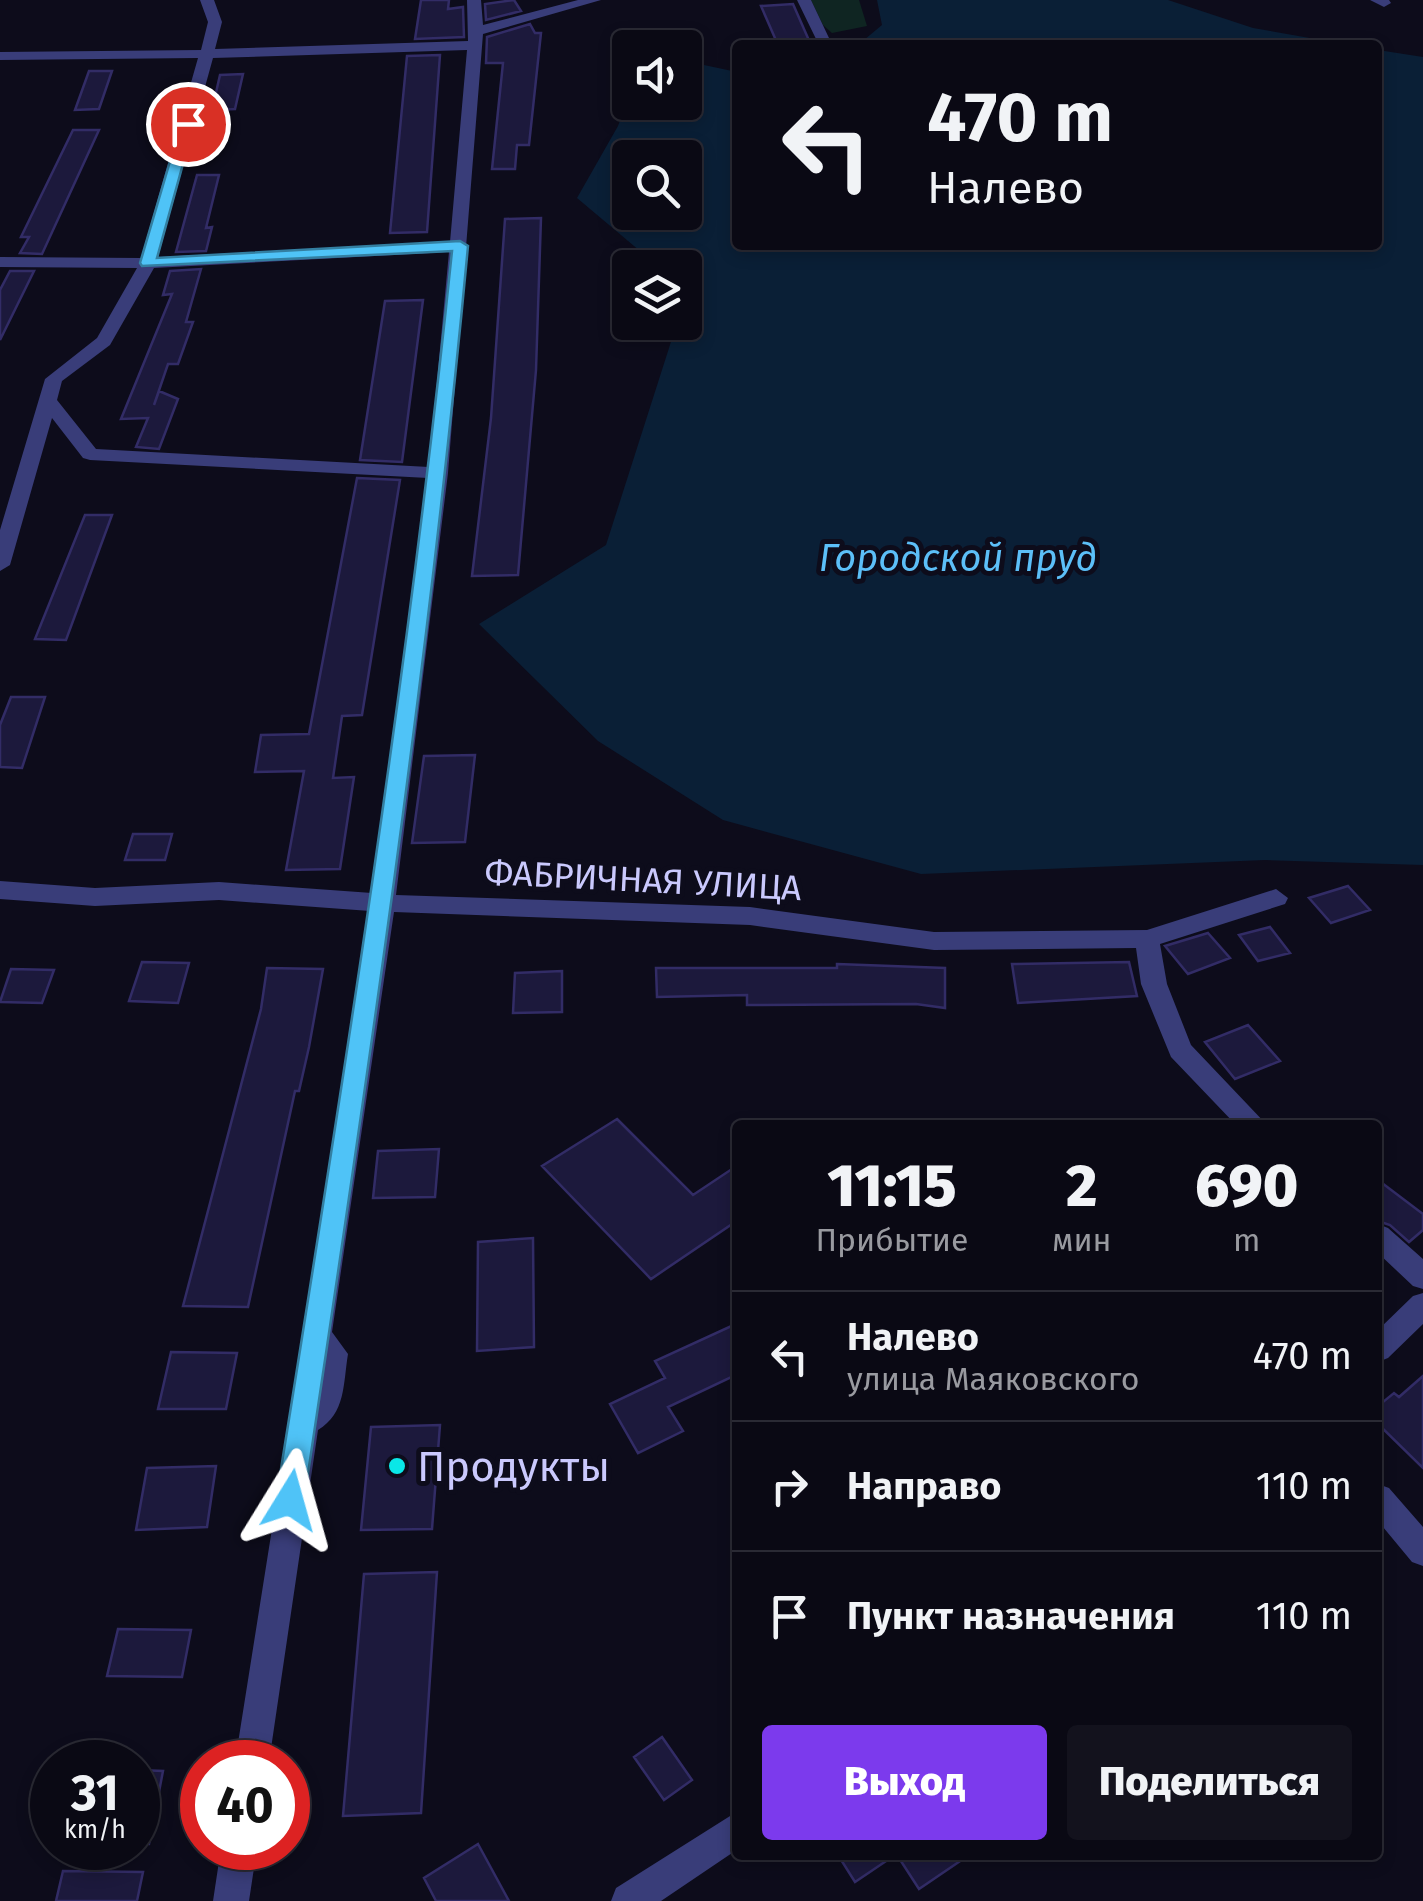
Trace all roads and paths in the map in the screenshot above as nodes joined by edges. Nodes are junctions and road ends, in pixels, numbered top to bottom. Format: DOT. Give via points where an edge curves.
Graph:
graph roads {
  1 [pos="207,0"];
  2 [pos="474,0"];
  3 [pos="594,0"];
  4 [pos="804,0"];
  5 [pos="476,38"];
  6 [pos="822,38"];
  7 [pos="208,54"];
  8 [pos="0,56"];
  9 [pos="460,246"];
  10 [pos="0,262"];
  11 [pos="148,263"];
  12 [pos="48,400"];
  13 [pos="438,473"];
  14 [pos="0,565"];
  15 [pos="0,890"];
  16 [pos="1276,898"];
  17 [pos="383,903"];
  18 [pos="1147,939"];
  19 [pos="1248,1120"];
  20 [pos="1382,1240"];
  21 [pos="1423,1277"];
  22 [pos="1423,1305"];
  23 [pos="1382,1345"];
  24 [pos="1382,1503"];
  25 [pos="1423,1551"];
  26 [pos="255,1740"];
  27 [pos="732,1832"];
  28 [pos="236,1870"];
  29 [pos="231,1901"];
  30 [pos="629,1901"];
  1 -- 7 [label="street" via="214,22"];
  2 -- 5 [label="street"];
  3 -- 5 [label="street"];
  4 -- 6 [label="street"];
  5 -- 7 [label="street"];
  5 -- 9 [label="street"];
  7 -- 8 [label="street"];
  7 -- 11 [label="street"];
  9 -- 11 [label="street"];
  9 -- 13 [label="street"];
  10 -- 11 [label="street"];
  11 -- 12 [label="street" via="104,340 54,379"];
  12 -- 13 [label="street" via="90,454"];
  12 -- 14 [label="street"];
  13 -- 17 [label="street"];
  15 -- 17 [label="street, ФАБРИЧНАЯ УЛИЦА" via="95,897 220,891"];
  16 -- 18 [label="street, ФАБРИЧНАЯ УЛИЦА"];
  17 -- 18 [label="street, ФАБРИЧНАЯ УЛИЦА" via="750,916 934,941"];
  17 -- 26 [label="street" via="316,1334 332,1354 323,1412 301,1424"];
  18 -- 19 [label="street" via="1154,984 1180,1050"];
  20 -- 21 [label="street"];
  22 -- 23 [label="street"];
  24 -- 25 [label="street"];
  27 -- 30 [label="street"];
  28 -- 29 [label="street"];
}
